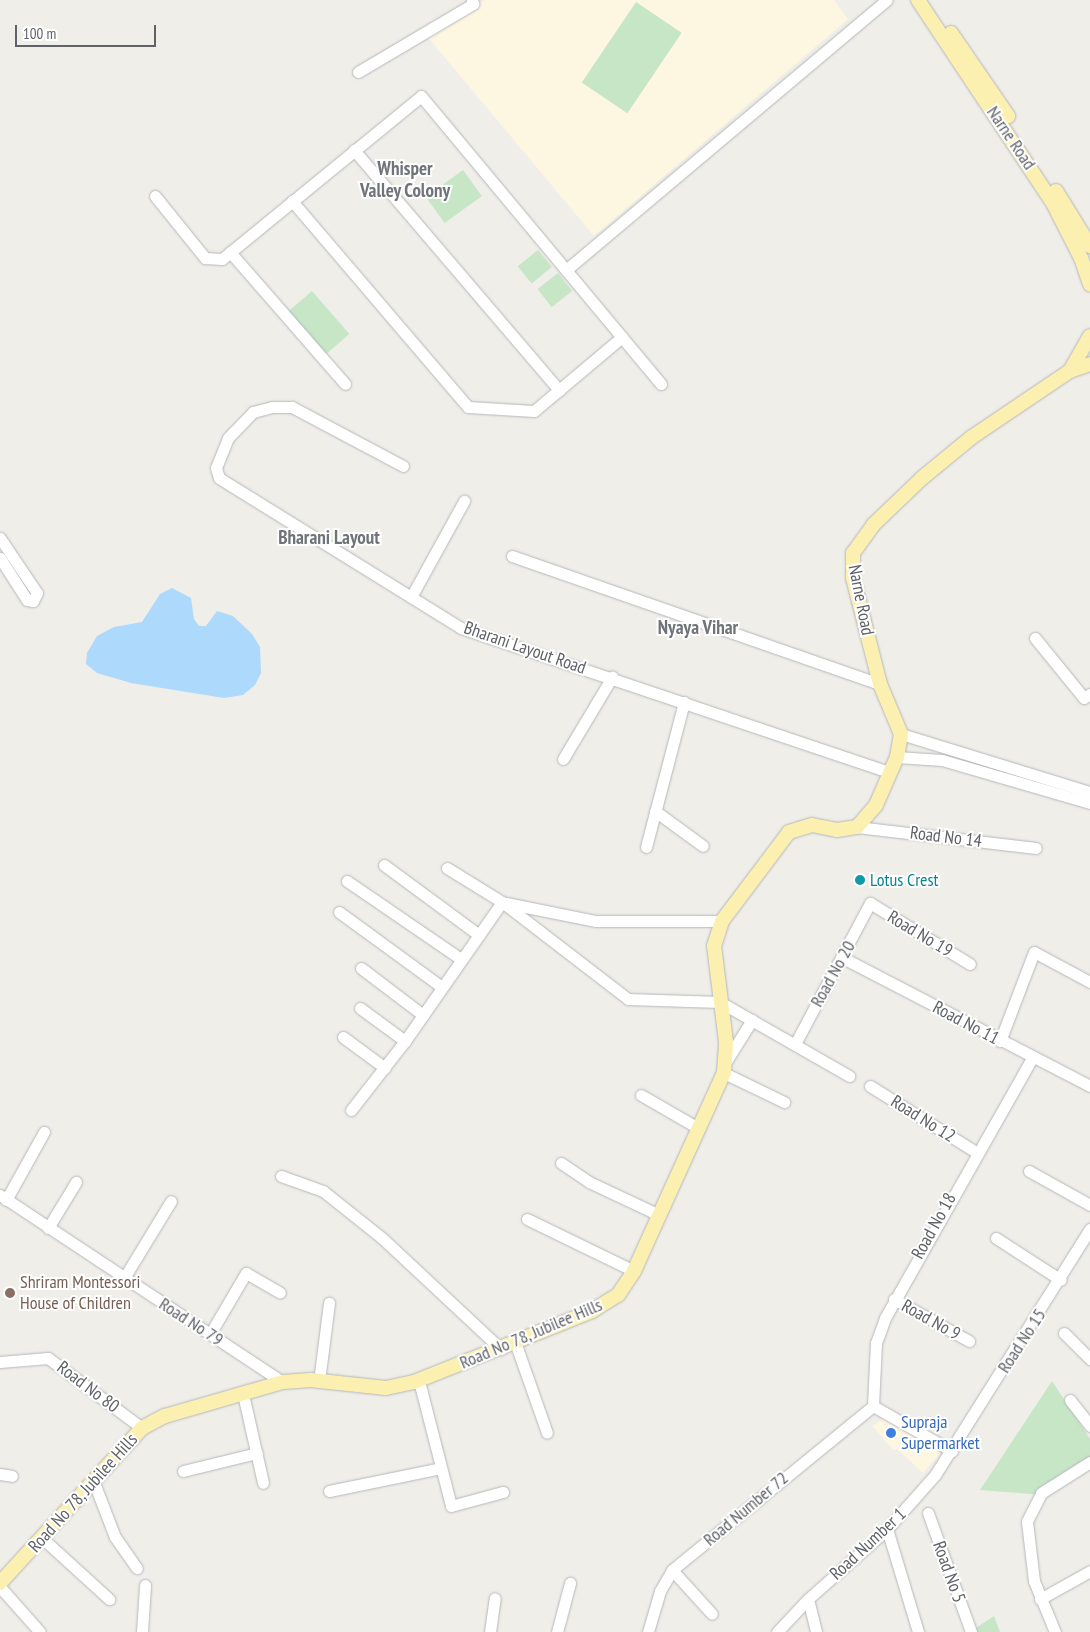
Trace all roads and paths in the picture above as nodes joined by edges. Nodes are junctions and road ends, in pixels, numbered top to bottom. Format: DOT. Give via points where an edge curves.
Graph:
graph roads {
  1 [pos="472,0"];
  2 [pos="887,0"];
  3 [pos="918,0"];
  4 [pos="927,0"];
  5 [pos="358,72"];
  6 [pos="354,150"];
  7 [pos="156,196"];
  8 [pos="292,201"];
  9 [pos="1090,246"];
  10 [pos="230,252"];
  11 [pos="566,270"];
  12 [pos="1090,284"];
  13 [pos="622,336"];
  14 [pos="1090,336"];
  15 [pos="1090,364"];
  16 [pos="1070,371"];
  17 [pos="345,384"];
  18 [pos="661,384"];
  19 [pos="559,390"];
  20 [pos="403,466"];
  21 [pos="464,501"];
  22 [pos="0,538"];
  23 [pos="512,556"];
  24 [pos="0,558"];
  25 [pos="412,597"];
  26 [pos="1035,638"];
  27 [pos="612,677"];
  28 [pos="880,684"];
  29 [pos="1090,694"];
  30 [pos="684,702"];
  31 [pos="900,734"];
  32 [pos="897,757"];
  33 [pos="563,759"];
  34 [pos="890,772"];
  35 [pos="1090,792"];
  36 [pos="1090,803"];
  37 [pos="655,811"];
  38 [pos="858,827"];
  39 [pos="703,846"];
  40 [pos="646,847"];
  41 [pos="1036,848"];
  42 [pos="384,865"];
  43 [pos="447,868"];
  44 [pos="348,881"];
  45 [pos="502,902"];
  46 [pos="870,903"];
  47 [pos="339,912"];
  48 [pos="722,921"];
  49 [pos="479,935"];
  50 [pos="843,958"];
  51 [pos="461,959"];
  52 [pos="970,964"];
  53 [pos="361,968"];
  54 [pos="1090,982"];
  55 [pos="442,987"];
  56 [pos="720,1002"];
  57 [pos="360,1008"];
  58 [pos="424,1015"];
  59 [pos="752,1020"];
  60 [pos="343,1036"];
  61 [pos="405,1041"];
  62 [pos="1000,1041"];
  63 [pos="795,1044"];
  64 [pos="1032,1058"];
  65 [pos="385,1068"];
  66 [pos="724,1068"];
  67 [pos="850,1076"];
  68 [pos="870,1086"];
  69 [pos="1090,1086"];
  70 [pos="641,1095"];
  71 [pos="784,1102"];
  72 [pos="350,1110"];
  73 [pos="698,1128"];
  74 [pos="44,1132"];
  75 [pos="976,1152"];
  76 [pos="561,1163"];
  77 [pos="1029,1172"];
  78 [pos="281,1176"];
  79 [pos="76,1182"];
  80 [pos="3,1198"];
  81 [pos="171,1201"];
  82 [pos="1090,1205"];
  83 [pos="659,1215"];
  84 [pos="527,1219"];
  85 [pos="48,1228"];
  86 [pos="1090,1229"];
  87 [pos="996,1238"];
  88 [pos="634,1271"];
  89 [pos="124,1278"];
  90 [pos="1061,1280"];
  91 [pos="280,1293"];
  92 [pos="894,1299"];
  93 [pos="329,1303"];
  94 [pos="1064,1333"];
  95 [pos="210,1334"];
  96 [pos="969,1341"];
  97 [pos="515,1342"];
  98 [pos="500,1349"];
  99 [pos="1090,1359"];
  100 [pos="0,1362"];
  101 [pos="419,1380"];
  102 [pos="319,1381"];
  103 [pos="283,1382"];
  104 [pos="243,1394"];
  105 [pos="1070,1400"];
  106 [pos="872,1406"];
  107 [pos="1090,1426"];
  108 [pos="142,1428"];
  109 [pos="547,1433"];
  110 [pos="952,1451"];
  111 [pos="257,1453"];
  112 [pos="1090,1462"];
  113 [pos="441,1468"];
  114 [pos="184,1471"];
  115 [pos="0,1474"];
  116 [pos="12,1476"];
  117 [pos="93,1480"];
  118 [pos="263,1483"];
  119 [pos="329,1491"];
  120 [pos="503,1492"];
  121 [pos="928,1513"];
  122 [pos="887,1529"];
  123 [pos="42,1538"];
  124 [pos="137,1568"];
  125 [pos="672,1570"];
  126 [pos="1090,1571"];
  127 [pos="0,1583"];
  128 [pos="570,1583"];
  129 [pos="145,1585"];
  130 [pos="0,1587"];
  131 [pos="495,1598"];
  132 [pos="109,1599"];
  133 [pos="808,1599"];
  134 [pos="1040,1599"];
  135 [pos="712,1614"];
  136 [pos="40,1632"];
  137 [pos="142,1632"];
  138 [pos="490,1632"];
  139 [pos="557,1632"];
  140 [pos="648,1632"];
  141 [pos="777,1632"];
  142 [pos="816,1632"];
  143 [pos="918,1632"];
  144 [pos="971,1632"];
  145 [pos="1055,1632"];
  1 -- 5 [label="street" via="474,4"];
  2 -- 11 [label="street"];
  3 -- 12 [label="main road, Narne Road" via="1053,202"];
  4 -- 9 [label="main road, Narne Road" via="979,70"];
  6 -- 8 [label="street"];
  6 -- 11 [label="street" via="421,96"];
  6 -- 19 [label="street"];
  7 -- 10 [label="street" via="205,258 222,259"];
  8 -- 10 [label="street"];
  8 -- 19 [label="street" via="468,407 534,411"];
  10 -- 17 [label="street"];
  11 -- 13 [label="street"];
  13 -- 18 [label="street"];
  13 -- 19 [label="street"];
  14 -- 16 [label="main road, Narne Road"];
  15 -- 16 [label="main road, Narne Road"];
  16 -- 28 [label="main road, Narne Road" via="972,437 922,478 859,541 853,553 853,578"];
  20 -- 25 [label="street, Bharani Layout Road" via="292,407 272,407 253,412 228,438 216,468 219,478"];
  21 -- 25 [label="street"];
  22 -- 24 [label="street" via="36,593 33,601 27,600"];
  23 -- 28 [label="street"];
  25 -- 27 [label="street, Bharani Layout Road" via="461,628"];
  26 -- 29 [label="street" via="1084,698"];
  27 -- 30 [label="street, Bharani Layout Road"];
  27 -- 33 [label="street"];
  28 -- 31 [label="main road, Narne Road"];
  30 -- 34 [label="street, Bharani Layout Road"];
  30 -- 37 [label="street"];
  31 -- 32 [label="main road, Narne Road"];
  31 -- 35 [label="street"];
  32 -- 34 [label="main road, Narne Road"];
  32 -- 36 [label="street" via="942,760"];
  34 -- 38 [label="main road, Narne Road" via="876,805"];
  37 -- 39 [label="street"];
  37 -- 40 [label="street"];
  38 -- 41 [label="street, Road No 14"];
  38 -- 48 [label="main road, Road No 78, Jubilee Hills" via="836,830 812,825 788,832"];
  42 -- 49 [label="street"];
  43 -- 45 [label="street"];
  44 -- 51 [label="street"];
  45 -- 48 [label="street" via="596,921"];
  45 -- 49 [label="street"];
  45 -- 56 [label="street" via="628,999"];
  46 -- 50 [label="street, Road No 20"];
  46 -- 52 [label="street, Road No 19"];
  47 -- 55 [label="street"];
  48 -- 56 [label="main road, Road No 78, Jubilee Hills" via="714,946"];
  49 -- 51 [label="street"];
  50 -- 62 [label="street, Road No 11"];
  50 -- 63 [label="street, Road No 20"];
  51 -- 55 [label="street"];
  53 -- 58 [label="street"];
  54 -- 62 [label="street" via="1034,952"];
  55 -- 58 [label="street"];
  56 -- 59 [label="street"];
  56 -- 66 [label="main road, Road No 78, Jubilee Hills" via="726,1042"];
  57 -- 61 [label="street"];
  58 -- 61 [label="street"];
  59 -- 63 [label="street"];
  59 -- 66 [label="street"];
  60 -- 65 [label="street"];
  61 -- 65 [label="street"];
  62 -- 64 [label="street, Road No 11"];
  63 -- 67 [label="street"];
  64 -- 69 [label="street, Road No 11"];
  64 -- 75 [label="street, Road No 18"];
  65 -- 72 [label="street"];
  66 -- 71 [label="street"];
  66 -- 73 [label="main road, Road No 78, Jubilee Hills"];
  68 -- 75 [label="street, Road No 12"];
  70 -- 73 [label="street"];
  73 -- 83 [label="main road, Road No 78, Jubilee Hills"];
  74 -- 80 [label="street"];
  75 -- 92 [label="street, Road No 18"];
  76 -- 83 [label="street" via="589,1182"];
  77 -- 82 [label="street"];
  78 -- 98 [label="street" via="309,1185 330,1197 382,1238"];
  79 -- 85 [label="street"];
  80 -- 85 [label="street, Road No 79"];
  81 -- 89 [label="street"];
  83 -- 88 [label="main road, Road No 78, Jubilee Hills"];
  84 -- 88 [label="street"];
  85 -- 89 [label="street, Road No 79"];
  86 -- 90 [label="street, Road No 15"];
  87 -- 90 [label="street"];
  88 -- 97 [label="main road, Road No 78, Jubilee Hills" via="618,1295 592,1311"];
  89 -- 95 [label="street, Road No 79"];
  90 -- 110 [label="street, Road No 15"];
  91 -- 95 [label="street" via="246,1273"];
  92 -- 96 [label="street, Road No 9"];
  92 -- 106 [label="street, Road No 18" via="876,1343"];
  93 -- 102 [label="street"];
  94 -- 99 [label="street"];
  95 -- 103 [label="street, Road No 79"];
  97 -- 98 [label="main road, Road No 78, Jubilee Hills"];
  97 -- 109 [label="street"];
  98 -- 101 [label="main road, Road No 78, Jubilee Hills"];
  100 -- 108 [label="street, Road No 80" via="48,1358"];
  101 -- 102 [label="main road, Road No 78, Jubilee Hills" via="386,1388"];
  101 -- 113 [label="street"];
  102 -- 103 [label="main road, Road No 78, Jubilee Hills"];
  103 -- 104 [label="main road, Road No 78, Jubilee Hills"];
  104 -- 108 [label="main road, Road No 78, Jubilee Hills" via="165,1416"];
  104 -- 111 [label="street"];
  105 -- 107 [label="street"];
  106 -- 110 [label="street"];
  106 -- 125 [label="street, Road Number 72"];
  108 -- 117 [label="main road, Road No 78, Jubilee Hills"];
  110 -- 122 [label="street, Road Number 1" via="935,1476"];
  111 -- 114 [label="street"];
  111 -- 118 [label="street"];
  112 -- 134 [label="street" via="1041,1493 1032,1505 1027,1533"];
  113 -- 119 [label="street"];
  113 -- 120 [label="street" via="451,1506"];
  115 -- 116 [label="street"];
  117 -- 123 [label="main road, Road No 78, Jubilee Hills"];
  117 -- 124 [label="street" via="115,1536"];
  121 -- 144 [label="street, Road No 5"];
  122 -- 133 [label="street, Road Number 1"];
  122 -- 143 [label="street"];
  123 -- 127 [label="main road, Road No 78, Jubilee Hills"];
  123 -- 132 [label="street"];
  125 -- 135 [label="street"];
  125 -- 140 [label="street, Road Number 72" via="660,1591"];
  126 -- 134 [label="street"];
  128 -- 139 [label="street"];
  129 -- 137 [label="street"];
  130 -- 136 [label="street"];
  131 -- 138 [label="street"];
  133 -- 141 [label="street, Road Number 1"];
  133 -- 142 [label="street"];
  134 -- 145 [label="street"];
}
